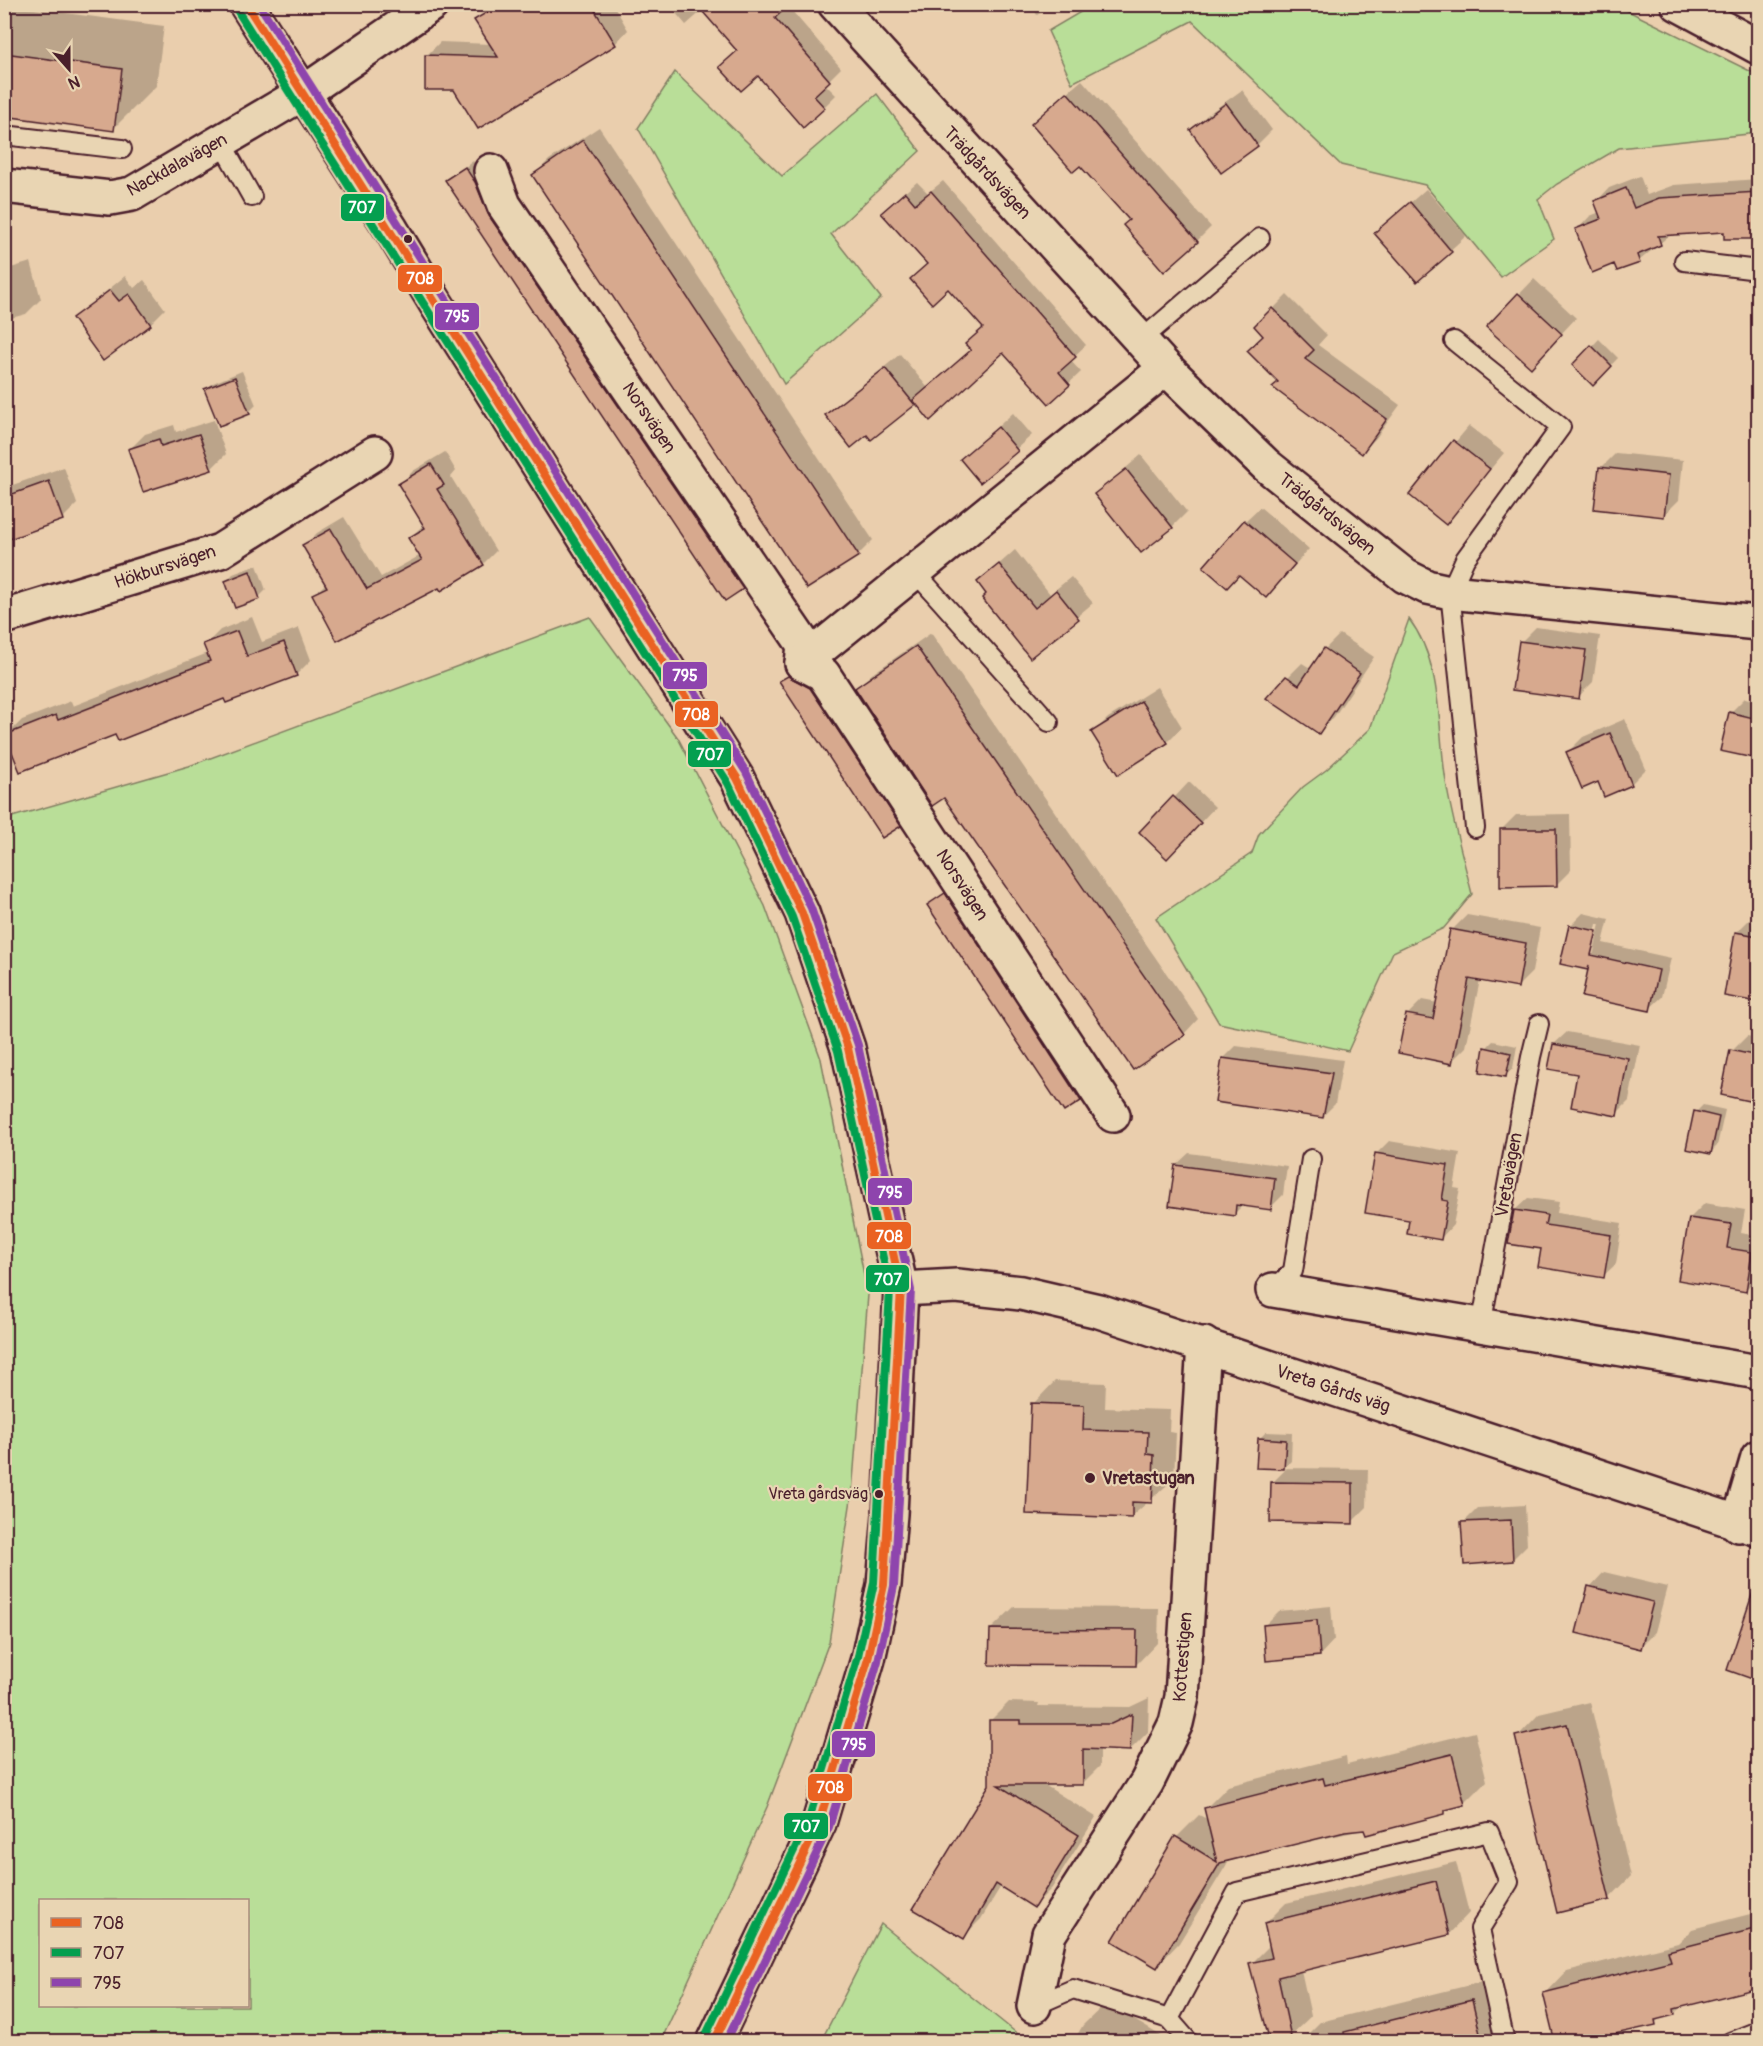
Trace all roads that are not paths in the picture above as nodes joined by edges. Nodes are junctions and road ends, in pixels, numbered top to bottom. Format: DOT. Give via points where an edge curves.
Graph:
graph roads {
  1 [pos="246,4"];
  2 [pos="432,4"];
  3 [pos="835,4"];
  4 [pos="1678,4"];
  5 [pos="1758,47"];
  6 [pos="303,93"];
  7 [pos="4,135"];
  8 [pos="221,142"];
  9 [pos="122,149"];
  10 [pos="491,171"];
  11 [pos="4,186"];
  12 [pos="252,197"];
  13 [pos="1260,238"];
  14 [pos="1684,261"];
  15 [pos="1758,270"];
  16 [pos="1141,340"];
  17 [pos="1454,341"];
  18 [pos="1166,368"];
  19 [pos="375,453"];
  20 [pos="916,573"];
  21 [pos="1450,592"];
  22 [pos="4,617"];
  23 [pos="1758,623"];
  24 [pos="802,663"];
  25 [pos="1049,722"];
  26 [pos="1474,828"];
  27 [pos="1539,1024"];
  28 [pos="1113,1115"];
  29 [pos="1311,1159"];
  30 [pos="900,1289"];
  31 [pos="1273,1290"];
  32 [pos="1481,1326"];
  33 [pos="1204,1344"];
  34 [pos="1758,1372"];
  35 [pos="1758,1457"];
  36 [pos="1748,1527"];
  37 [pos="1034,2006"];
  38 [pos="1169,2019"];
  39 [pos="1758,2031"];
  40 [pos="714,2042"];
  41 [pos="1190,2042"];
  42 [pos="1505,2042"];
  43 [pos="1730,2042"];
  1 -- 6 [label="street"];
  2 -- 6 [label="street, Nackdalavägen"];
  3 -- 16 [label="street, Trädgårdsvägen"];
  4 -- 5 [label="street"];
  6 -- 8 [label="street, Nackdalavägen"];
  6 -- 30 [label="street" via="737,778 802,913 848,1048"];
  7 -- 9 [label="lane"];
  8 -- 11 [label="street, Nackdalavägen" via="132,194 110,198"];
  8 -- 12 [label="lane"];
  10 -- 24 [label="street, Norsvägen" via="504,206 804,645"];
  13 -- 16 [label="lane"];
  14 -- 15 [label="lane"];
  16 -- 18 [label="street, Trädgårdsvägen"];
  17 -- 21 [label="lane" via="1561,427 1465,559"];
  18 -- 20 [label="street"];
  18 -- 21 [label="street, Trädgårdsvägen" via="1266,465 1335,521 1405,576"];
  19 -- 22 [label="street, Hökbursvägen" via="220,551"];
  20 -- 24 [label="street"];
  20 -- 25 [label="lane"];
  21 -- 23 [label="street, Trädgårdsvägen"];
  21 -- 26 [label="lane"];
  24 -- 28 [label="street, Norsvägen" via="823,674"];
  27 -- 32 [label="lane, Vretavägen"];
  29 -- 31 [label="lane" via="1293,1271"];
  30 -- 33 [label="street, Vreta Gårds väg" via="957,1287 1021,1293 1099,1311"];
  30 -- 40 [label="street" via="884,1585 868,1659 819,1822"];
  31 -- 32 [label="street"];
  32 -- 34 [label="street"];
  33 -- 36 [label="street, Vreta Gårds väg"];
  33 -- 37 [label="street, Kottestigen" via="1182,1697 1176,1723 1147,1782 1049,1934"];
  35 -- 36 [label="street"];
  37 -- 38 [label="lane" via="1073,1989"];
  38 -- 41 [label="lane"];
  38 -- 42 [label="lane" via="1237,1892 1489,1832 1509,1882 1480,1929"];
  39 -- 43 [label="lane"];
}
